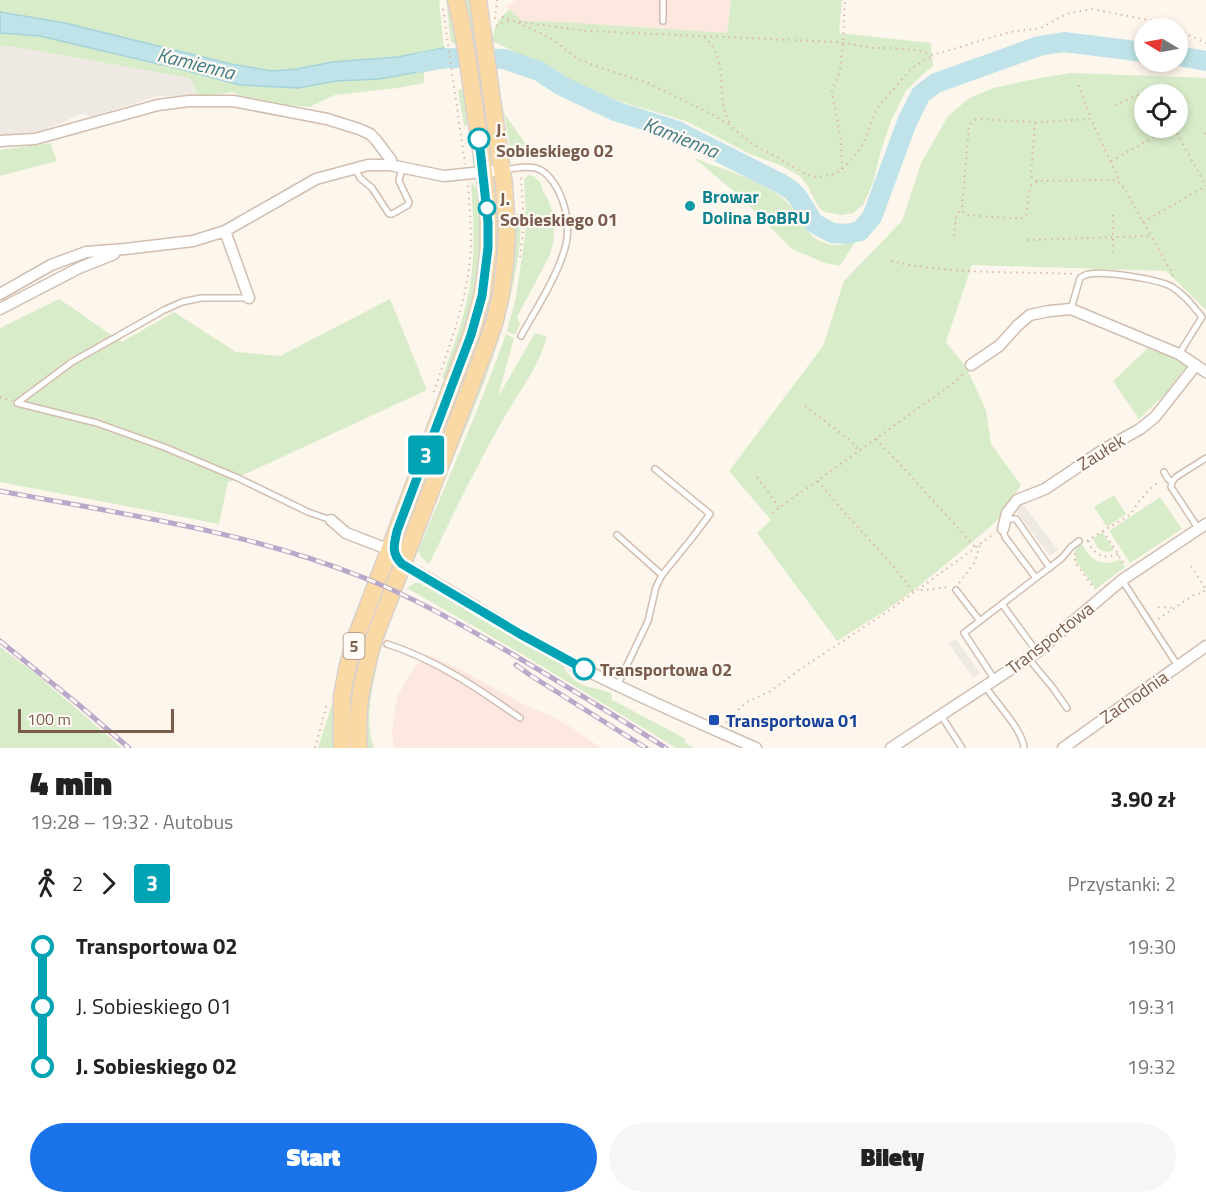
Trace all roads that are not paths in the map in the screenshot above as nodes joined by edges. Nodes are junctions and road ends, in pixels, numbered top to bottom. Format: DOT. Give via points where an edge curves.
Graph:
graph roads {
  1 [pos="456,0"];
  2 [pos="478,0"];
  3 [pos="663,0"];
  4 [pos="663,21"];
  5 [pos="0,141"];
  6 [pos="390,165"];
  7 [pos="355,168"];
  8 [pos="402,168"];
  9 [pos="501,170"];
  10 [pos="483,172"];
  11 [pos="225,231"];
  12 [pos="125,249"];
  13 [pos="0,294"];
  14 [pos="249,298"];
  15 [pos="0,309"];
  16 [pos="1071,309"];
  17 [pos="521,336"];
  18 [pos="1179,354"];
  19 [pos="972,364"];
  20 [pos="1201,368"];
  21 [pos="1206,458"];
  22 [pos="655,469"];
  23 [pos="331,520"];
  24 [pos="1004,524"];
  25 [pos="1202,526"];
  26 [pos="397,531"];
  27 [pos="617,536"];
  28 [pos="1077,543"];
  29 [pos="390,550"];
  30 [pos="402,564"];
  31 [pos="1050,568"];
  32 [pos="662,575"];
  33 [pos="1036,578"];
  34 [pos="1122,580"];
  35 [pos="375,588"];
  36 [pos="957,590"];
  37 [pos="1002,604"];
  38 [pos="980,621"];
  39 [pos="964,633"];
  40 [pos="957,636"];
  41 [pos="387,644"];
  42 [pos="1206,646"];
  43 [pos="1032,655"];
  44 [pos="1178,666"];
  45 [pos="990,683"];
  46 [pos="617,686"];
  47 [pos="1067,708"];
  48 [pos="520,718"];
  49 [pos="944,720"];
  50 [pos="342,748"];
  51 [pos="359,748"];
  52 [pos="756,748"];
  53 [pos="891,748"];
  54 [pos="962,748"];
  55 [pos="1024,748"];
  56 [pos="1063,748"];
  1 -- 10 [label="main road, 5" via="466,44"];
  2 -- 9 [label="main road, 5"];
  3 -- 4 [label="lane"];
  5 -- 6 [label="street" via="35,139 158,105 233,101 359,129 376,140 391,160"];
  6 -- 7 [label="street"];
  6 -- 8 [label="street"];
  7 -- 8 [label="lane" via="389,214 408,206 399,181"];
  7 -- 11 [label="street" via="316,179"];
  8 -- 10 [label="street" via="444,176"];
  9 -- 10 [label="street"];
  9 -- 17 [label="lane" via="528,166 541,169 560,194 568,224 566,245 557,268"];
  9 -- 30 [label="main road, 5" via="507,248 498,308"];
  10 -- 26 [label="main road, 5" via="488,248 480,306"];
  11 -- 12 [label="street" via="193,241"];
  11 -- 14 [label="street"];
  12 -- 13 [label="street" via="86,252 51,265"];
  12 -- 15 [label="street"];
  14 -- 23 [label="lane" via="201,298 164,310 72,362 17,403 97,423 164,447"];
  16 -- 18 [label="street, Zaułek"];
  16 -- 18 [label="lane" via="1080,278 1088,274 1141,278 1170,285 1202,317"];
  16 -- 19 [label="street, Zaułek" via="1030,315 999,346"];
  18 -- 20 [label="street, Zaułek"];
  20 -- 24 [label="street, Zaułek" via="1147,424 1045,489 1017,500"];
  21 -- 25 [label="lane" via="1176,477 1167,477"];
  22 -- 32 [label="lane" via="710,514"];
  23 -- 29 [label="street" via="346,533"];
  24 -- 31 [label="lane" via="1016,519"];
  24 -- 33 [label="lane" via="1005,537"];
  25 -- 34 [label="street, Transportowa"];
  26 -- 29 [label="main road, 5"];
  26 -- 30 [label="street" via="394,552"];
  27 -- 32 [label="lane"];
  28 -- 31 [label="lane"];
  29 -- 35 [label="main road, 5"];
  30 -- 35 [label="street" via="387,570"];
  30 -- 46 [label="street"];
  30 -- 51 [label="main road, 5" via="363,680 358,707"];
  31 -- 33 [label="lane"];
  32 -- 46 [label="lane" via="648,621"];
  33 -- 37 [label="lane"];
  34 -- 43 [label="street, Transportowa"];
  34 -- 44 [label="lane"];
  35 -- 50 [label="main road, 5" via="348,665 342,696"];
  36 -- 38 [label="lane"];
  37 -- 38 [label="lane"];
  37 -- 43 [label="lane"];
  38 -- 39 [label="lane"];
  39 -- 40 [label="lane"];
  39 -- 45 [label="lane"];
  41 -- 48 [label="lane" via="462,679"];
  42 -- 44 [label="street, Zachodnia"];
  43 -- 45 [label="street, Transportowa"];
  43 -- 47 [label="lane"];
  44 -- 56 [label="street, Zachodnia"];
  45 -- 53 [label="street, Transportowa"];
  45 -- 55 [label="lane"];
  46 -- 52 [label="street"];
  49 -- 54 [label="lane"];
}
